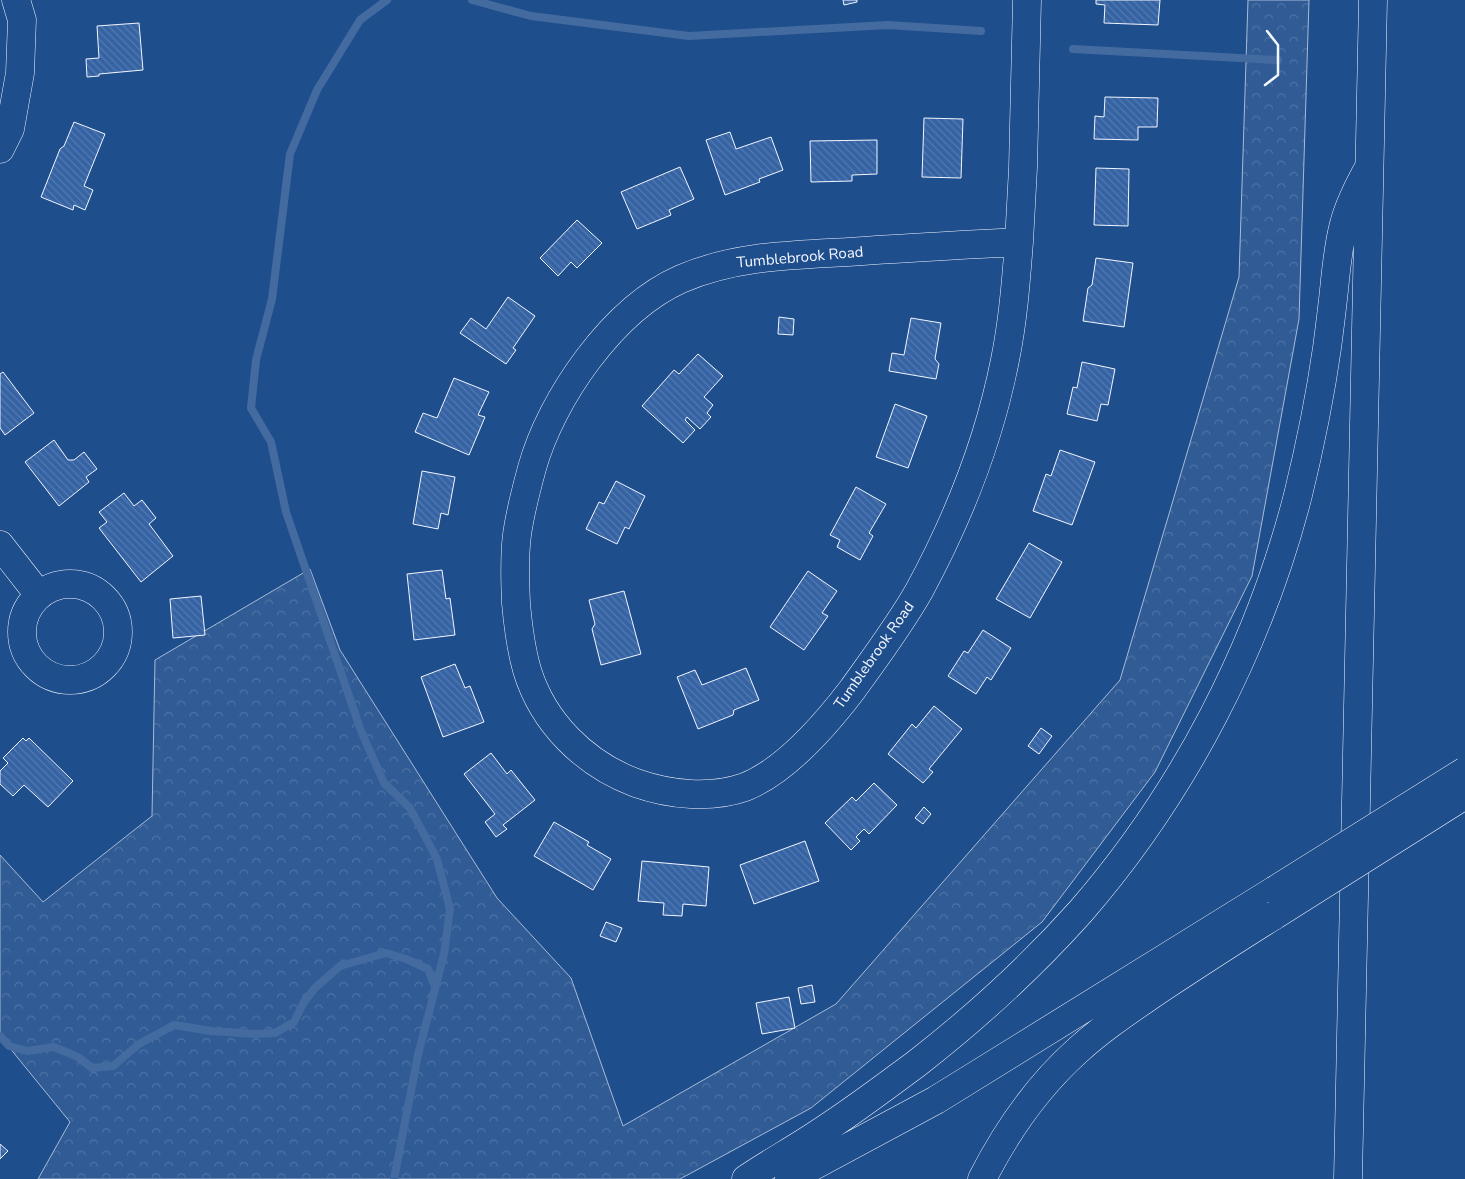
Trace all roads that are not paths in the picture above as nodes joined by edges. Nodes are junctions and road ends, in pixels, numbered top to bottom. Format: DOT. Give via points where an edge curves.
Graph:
graph roads {
  1 [pos="16,0"];
  2 [pos="1027,0"];
  3 [pos="1373,0"];
  4 [pos="0,149"];
  5 [pos="1369,167"];
  6 [pos="1019,242"];
  7 [pos="0,545"];
  8 [pos="39,595"];
  9 [pos="1465,770"];
  10 [pos="1465,795"];
  11 [pos="1275,902"];
  12 [pos="746,1179"];
  13 [pos="788,1179"];
  14 [pos="982,1179"];
  15 [pos="1348,1179"];
  1 -- 4 [label="main road" via="22,20 20,73 10,129"];
  2 -- 6 [label="main road, Tumblebrook Road"];
  3 -- 5 [label="main road"];
  5 -- 12 [label="main road" via="1344,224 1314,422 1287,537 1240,660 1206,730 1176,780 1141,834 1098,890 1010,984 915,1064 825,1130"];
  5 -- 15 [label="main road"];
  6 -- 6 [label="main road, Tumblebrook Road" via="1014,306 1004,362 972,477 917,594 881,651 842,703 804,745 772,772 746,786 716,794 682,794 649,787 619,776 589,759 564,735 543,705 528,672 518,628 516,538 536,454 579,371 608,334 642,303 677,280 720,265 766,257"];
  7 -- 8 [label="main road"];
  9 -- 11 [label="main road, bridge"];
  10 -- 11 [label="main road, bridge"];
  11 -- 13 [label="main road" via="936,1100"];
  11 -- 14 [label="main road" via="1215,953 1119,1017 1076,1051 1020,1116"];
}
